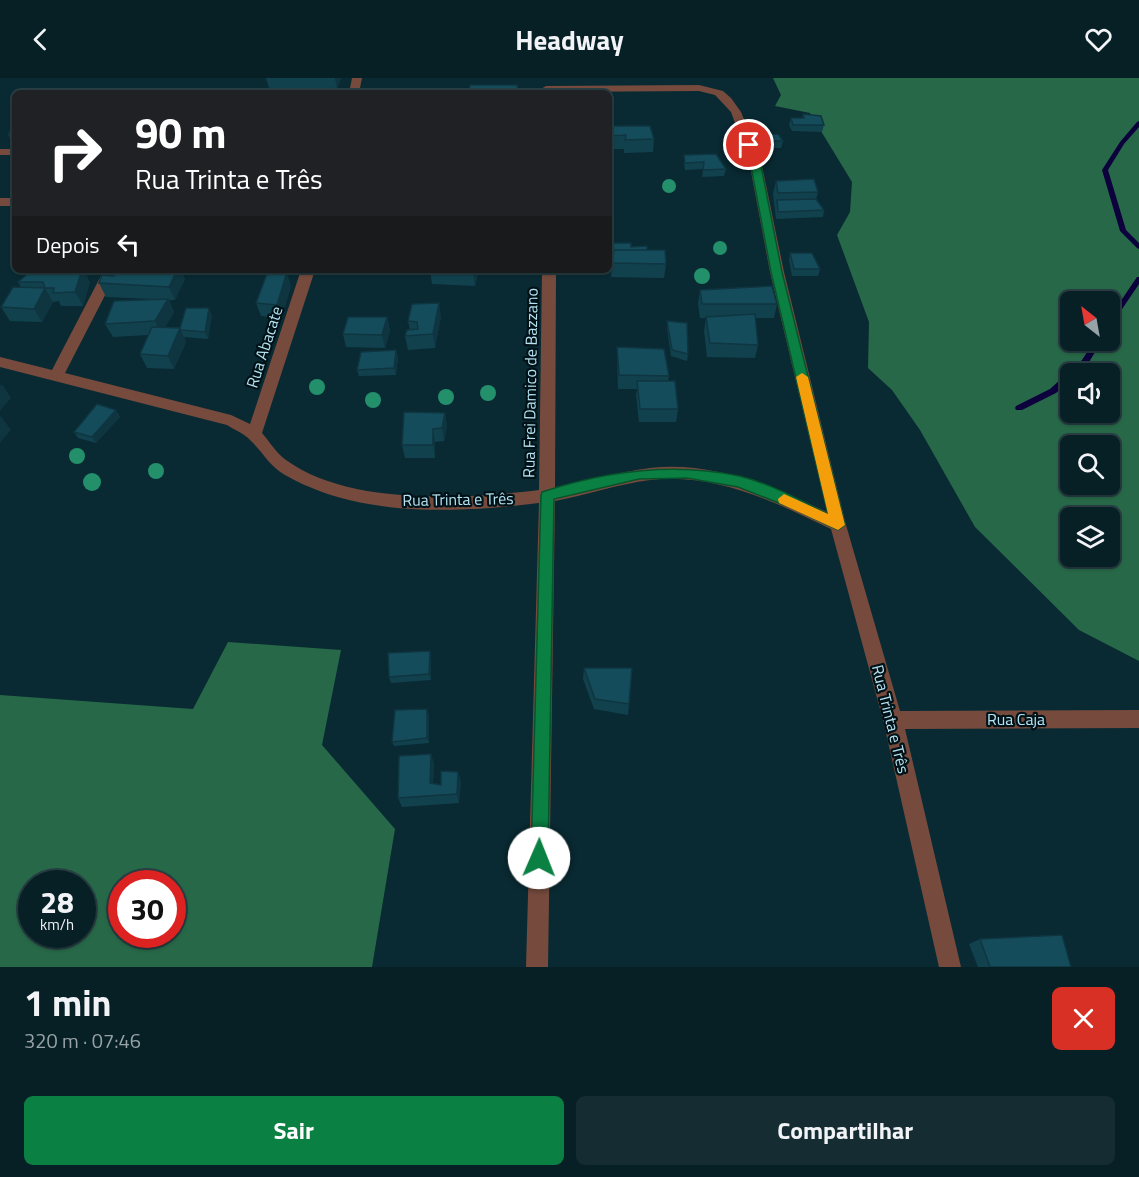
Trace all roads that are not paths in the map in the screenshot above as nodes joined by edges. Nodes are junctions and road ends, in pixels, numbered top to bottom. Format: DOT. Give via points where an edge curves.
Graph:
graph roads {
  1 [pos="546,87"];
  2 [pos="109,273"];
  3 [pos="307,273"];
  4 [pos="549,273"];
  5 [pos="0,362"];
  6 [pos="57,376"];
  7 [pos="254,435"];
  8 [pos="547,495"];
  9 [pos="838,525"];
  10 [pos="1139,719"];
  11 [pos="893,720"];
  12 [pos="537,967"];
  13 [pos="950,967"];
  1 -- 9 [label="street" via="699,88 720,93 736,112 755,161 777,272"];
  2 -- 6 [label="street"];
  3 -- 7 [label="street, Rua Abacate"];
  4 -- 8 [label="street, Rua Frei Damico de Bazzano"];
  5 -- 6 [label="street, Rua Trinta e Três"];
  6 -- 7 [label="street, Rua Trinta e Três" via="231,420"];
  7 -- 8 [label="street, Rua Trinta e Três" via="274,459 298,475 339,490 398,502 467,502"];
  8 -- 9 [label="street, Rua Trinta e Três" via="639,474 687,473 740,482"];
  8 -- 12 [label="street, Rua Frei Damico de Bazzano"];
  9 -- 11 [label="street, Rua Trinta e Três"];
  10 -- 11 [label="street, Rua Caja"];
  11 -- 13 [label="street, Rua Trinta e Três"];
}
